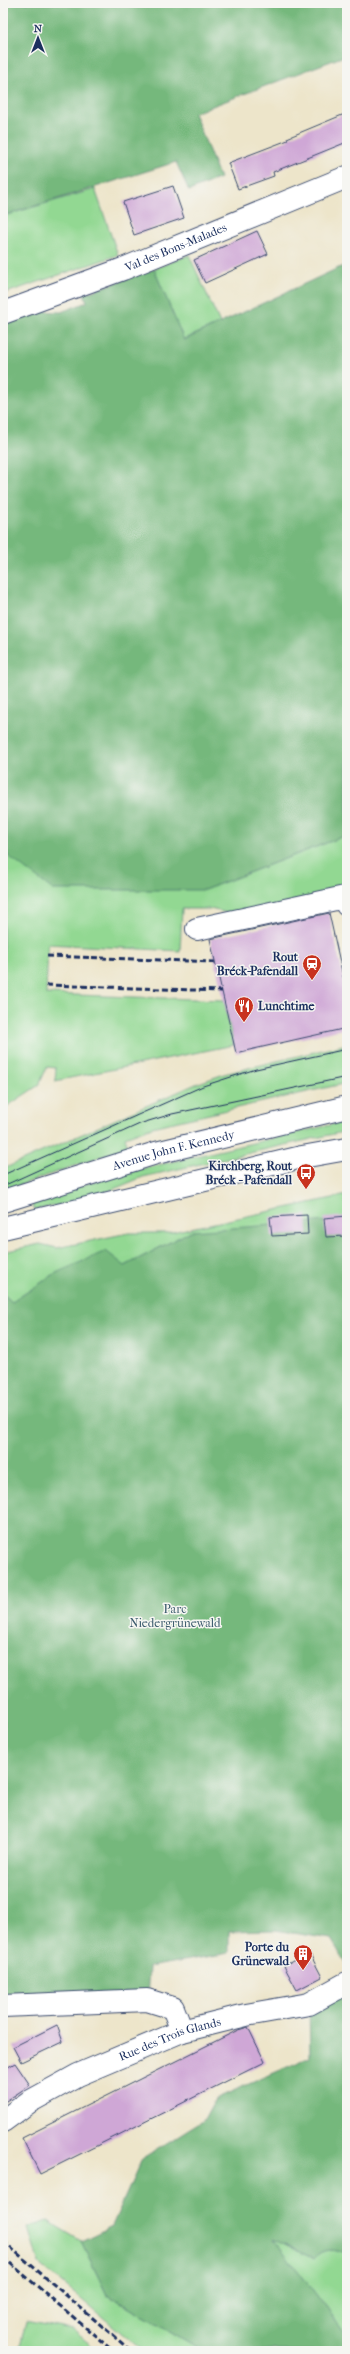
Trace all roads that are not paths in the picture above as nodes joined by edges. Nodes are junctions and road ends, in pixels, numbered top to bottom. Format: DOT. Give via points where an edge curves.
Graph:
graph roads {
  1 [pos="347,178"];
  2 [pos="3,313"];
  3 [pos="346,899"];
  4 [pos="197,929"];
  5 [pos="347,1107"];
  6 [pos="347,1149"];
  7 [pos="3,1201"];
  8 [pos="3,1228"];
  9 [pos="347,1983"];
  10 [pos="3,2006"];
  11 [pos="182,2031"];
  12 [pos="3,2121"];
  1 -- 2 [label="street, Val des Bons-Malades" via="123,269"];
  3 -- 4 [label="street"];
  5 -- 7 [label="street, Avenue John F. Kennedy" via="156,1153"];
  6 -- 8 [label="street" via="302,1157"];
  9 -- 11 [label="street, Rue des Trois Glands" via="309,2004 246,2015"];
  10 -- 11 [label="street" via="147,2000 173,2008"];
  11 -- 12 [label="street, Rue des Trois Glands" via="78,2075 29,2102"];
}
